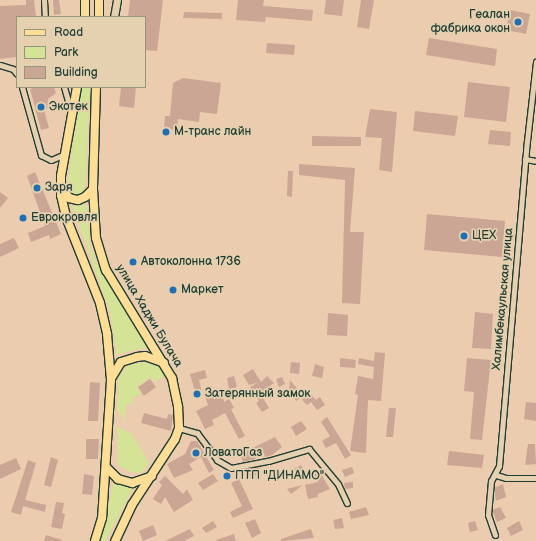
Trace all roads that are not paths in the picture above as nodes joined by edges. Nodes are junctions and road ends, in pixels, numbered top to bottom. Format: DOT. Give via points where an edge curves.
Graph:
graph roads {
  1 [pos="44,0"];
  2 [pos="85,0"];
  3 [pos="99,0"];
  4 [pos="117,0"];
  5 [pos="45,16"];
  6 [pos="85,16"];
  7 [pos="99,16"];
  8 [pos="114,16"];
  9 [pos="536,62"];
  10 [pos="0,65"];
  11 [pos="16,73"];
  12 [pos="22,88"];
  13 [pos="64,88"];
  14 [pos="77,88"];
  15 [pos="96,88"];
  16 [pos="73,114"];
  17 [pos="65,154"];
  18 [pos="525,159"];
  19 [pos="536,161"];
  20 [pos="60,184"];
  21 [pos="93,189"];
  22 [pos="164,363"];
  23 [pos="111,380"];
  24 [pos="179,428"];
  25 [pos="107,468"];
  26 [pos="152,475"];
  27 [pos="496,475"];
  28 [pos="536,478"];
  29 [pos="347,503"];
  30 [pos="495,535"];
  31 [pos="95,541"];
  32 [pos="115,541"];
  1 -- 5 [label="street"];
  2 -- 6 [label="main road"];
  3 -- 7 [label="main road"];
  4 -- 8 [label="main road"];
  9 -- 18 [label="street, Халимбекаульская улица"];
  10 -- 11 [label="street" via="13,69"];
  12 -- 17 [label="street" via="41,155 47,160 55,160"];
  13 -- 16 [label="street"];
  14 -- 16 [label="main road"];
  15 -- 21 [label="main road, улица Хаджи Булача"];
  16 -- 17 [label="main road"];
  17 -- 20 [label="main road"];
  18 -- 19 [label="street"];
  18 -- 27 [label="street, Халимбекаульская улица" via="499,466"];
  20 -- 21 [label="main road" via="65,194 78,200 82,200"];
  20 -- 23 [label="main road" via="66,217 100,304 107,334"];
  21 -- 22 [label="main road, улица Хаджи Булача" via="96,238 106,270"];
  22 -- 23 [label="main road" via="145,356 127,360 117,367"];
  22 -- 24 [label="main road, улица Хаджи Булача" via="175,387"];
  23 -- 25 [label="main road"];
  24 -- 26 [label="main road" via="174,441"];
  24 -- 29 [label="street" via="197,433 217,460 232,468 309,449 338,484"];
  25 -- 26 [label="main road" via="118,479 132,483"];
  25 -- 31 [label="main road" via="102,518"];
  26 -- 32 [label="main road" via="132,505"];
  27 -- 28 [label="street" via="506,478"];
  27 -- 30 [label="street, Халимбекаульская улица" via="491,481 488,515"];
}
